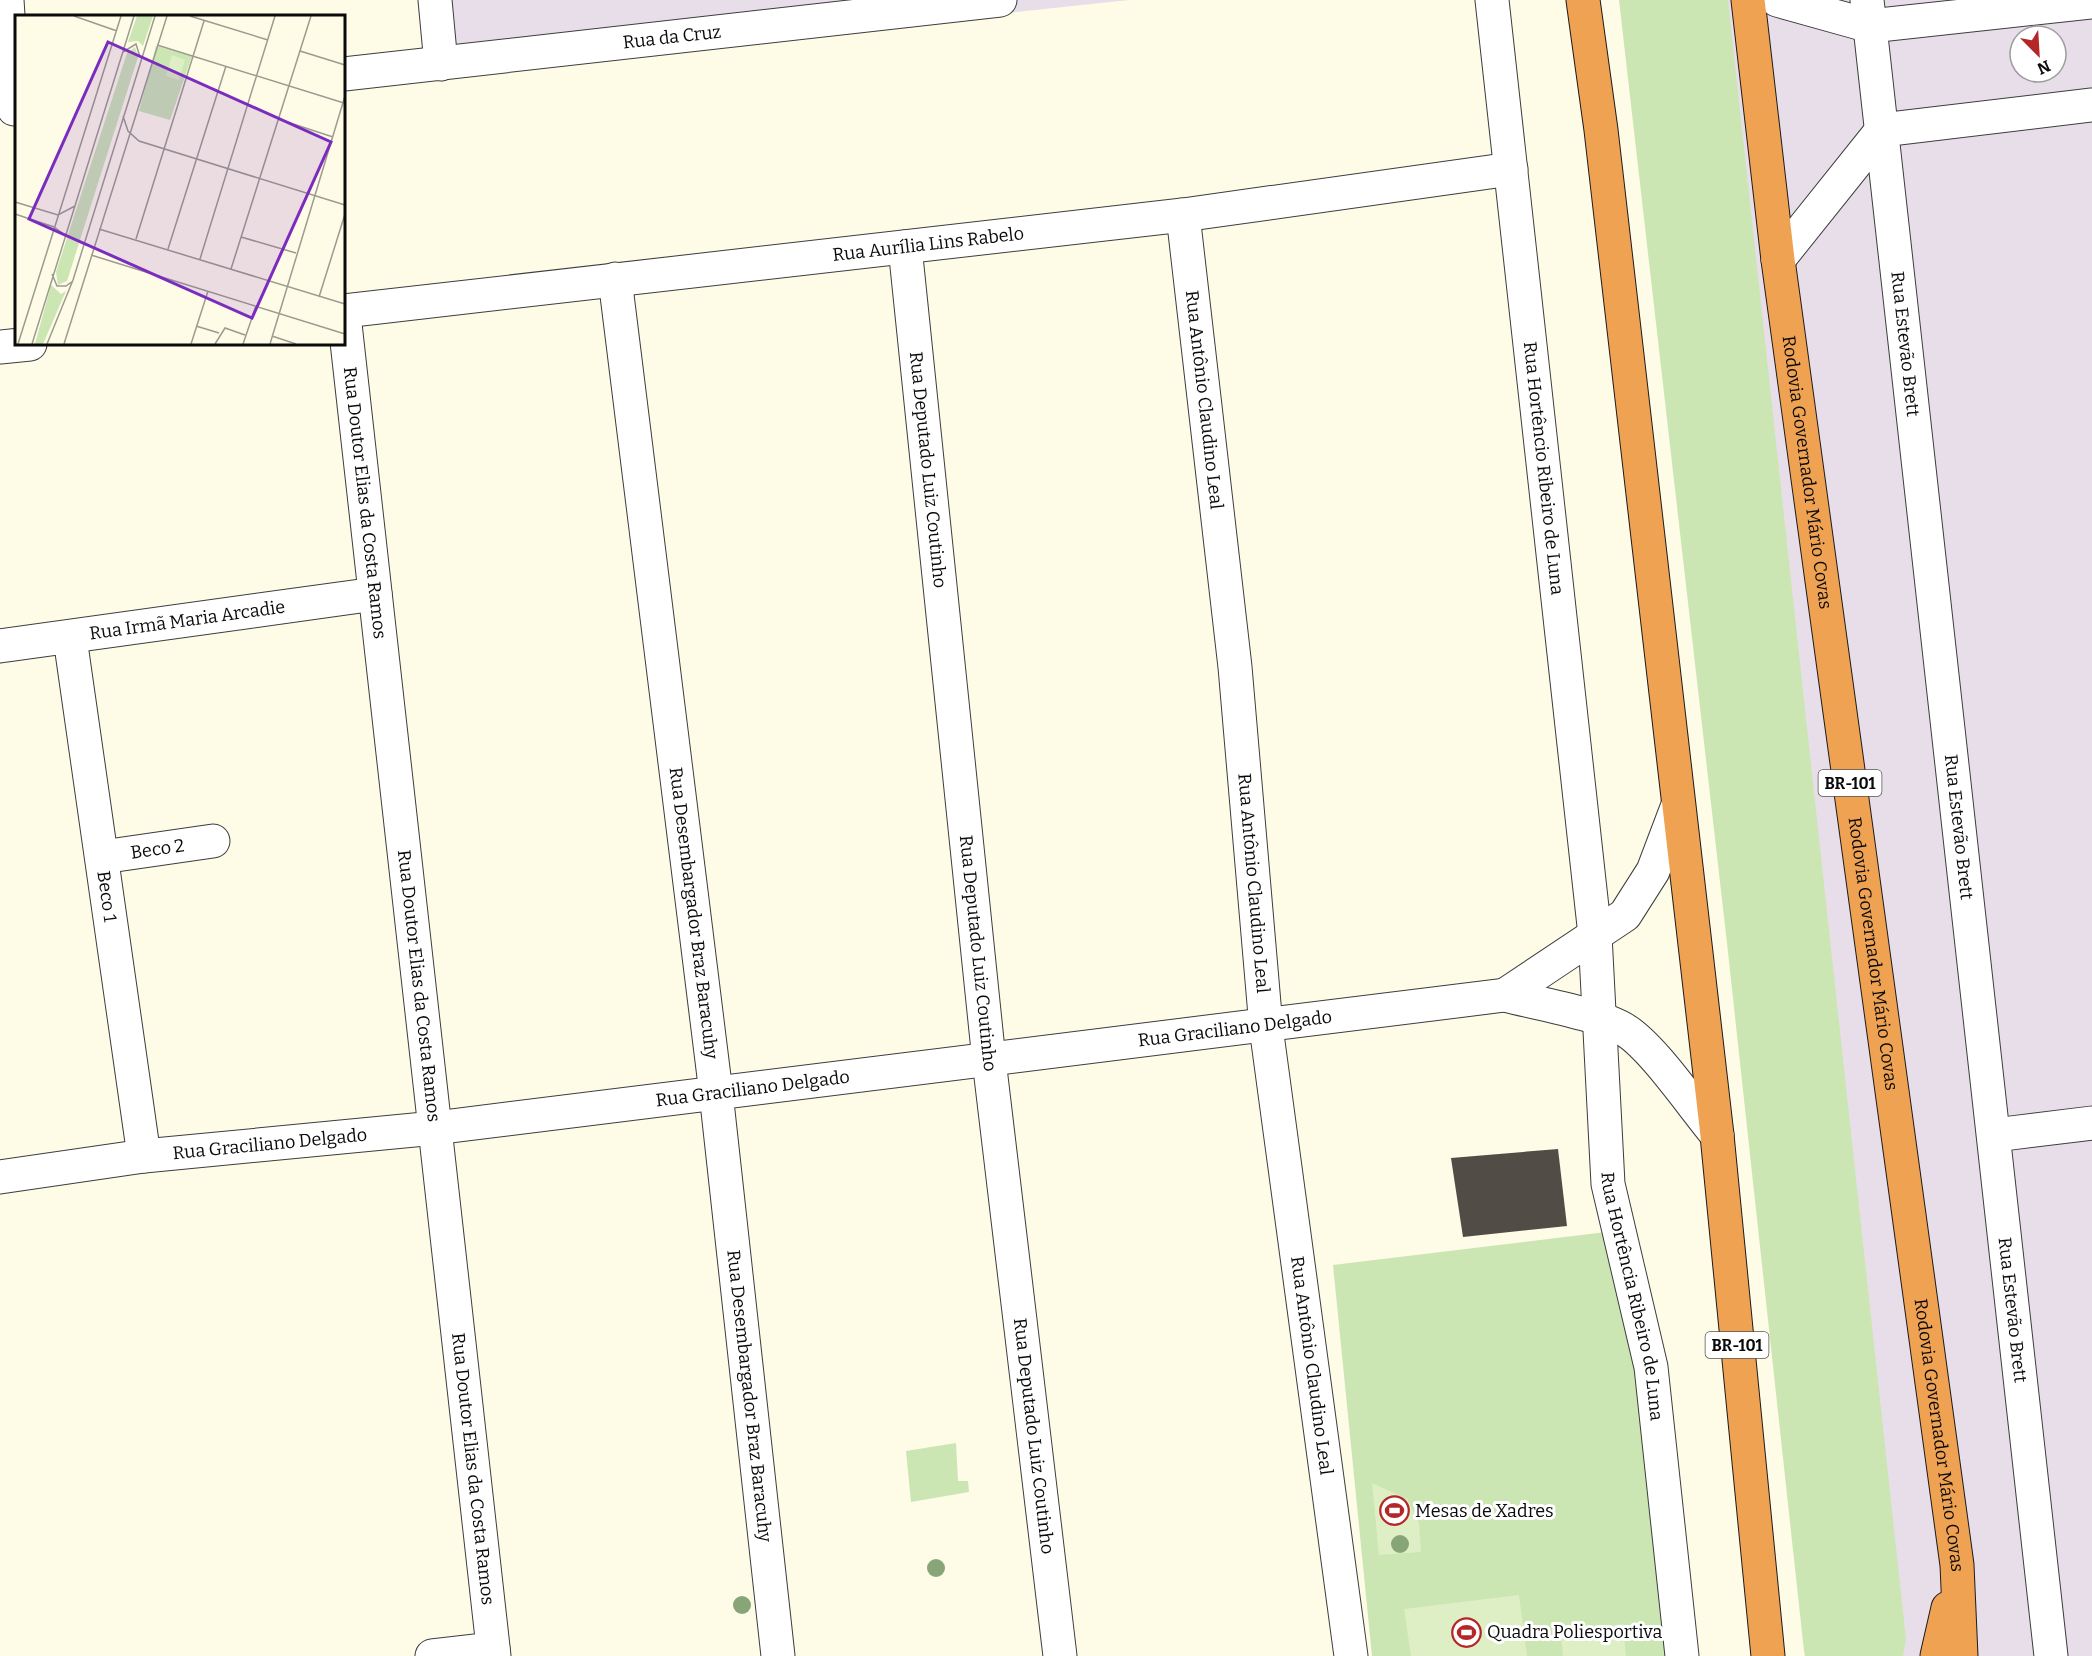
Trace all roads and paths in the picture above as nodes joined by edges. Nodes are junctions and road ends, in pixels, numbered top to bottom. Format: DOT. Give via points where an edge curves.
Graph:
graph roads {
  1 [pos="7,0"];
  2 [pos="435,0"];
  3 [pos="1000,0"];
  4 [pos="1492,0"];
  5 [pos="1582,0"];
  6 [pos="1748,0"];
  7 [pos="1777,0"];
  8 [pos="2092,2"];
  9 [pos="1868,13"];
  10 [pos="441,64"];
  11 [pos="345,74"];
  12 [pos="2092,105"];
  13 [pos="10,109"];
  14 [pos="1882,130"];
  15 [pos="1511,169"];
  16 [pos="1183,215"];
  17 [pos="905,248"];
  18 [pos="1778,260"];
  19 [pos="615,279"];
  20 [pos="345,313"];
  21 [pos="345,322"];
  22 [pos="20,345"];
  23 [pos="0,347"];
  24 [pos="375,594"];
  25 [pos="70,638"];
  26 [pos="0,646"];
  27 [pos="1678,805"];
  28 [pos="213,841"];
  29 [pos="102,857"];
  30 [pos="1595,935"];
  31 [pos="1504,995"];
  32 [pos="1599,1020"];
  33 [pos="1266,1027"];
  34 [pos="989,1060"];
  35 [pos="716,1094"];
  36 [pos="2092,1123"];
  37 [pos="435,1128"];
  38 [pos="1717,1135"];
  39 [pos="1995,1136"];
  40 [pos="144,1156"];
  41 [pos="0,1177"];
  42 [pos="1757,1555"];
  43 [pos="1957,1565"];
  44 [pos="494,1653"];
  45 [pos="432,1656"];
  46 [pos="778,1656"];
  47 [pos="1060,1656"];
  48 [pos="1351,1656"];
  49 [pos="1682,1656"];
  50 [pos="1768,1656"];
  51 [pos="1790,1656"];
  52 [pos="1937,1656"];
  53 [pos="1961,1656"];
  54 [pos="2051,1656"];
  1 -- 13 [label="street"];
  2 -- 10 [label="street"];
  3 -- 10 [label="street, Rua da Cruz"];
  4 -- 15 [label="street, Rua Hortêncio Ribeiro de Luna"];
  5 -- 27 [label="highway, BR-101" via="1601,130"];
  6 -- 18 [label="highway, Rodovia Governador Mário Covas / BR-101"];
  7 -- 9 [label="street"];
  8 -- 9 [label="street"];
  9 -- 14 [label="street, Rua Estevão Brett"];
  10 -- 11 [label="street, Rua da Cruz"];
  12 -- 14 [label="street"];
  14 -- 18 [label="street"];
  14 -- 39 [label="street, Rua Estevão Brett"];
  15 -- 16 [label="street, Rua Aurília Lins Rabelo"];
  15 -- 30 [label="street, Rua Hortêncio Ribeiro de Luna"];
  16 -- 17 [label="street, Rua Aurília Lins Rabelo"];
  16 -- 33 [label="street, Rua Antônio Claudino Leal" via="1235,667"];
  17 -- 19 [label="street, Rua Aurília Lins Rabelo"];
  17 -- 34 [label="street, Rua Deputado Luiz Coutinho"];
  18 -- 43 [label="highway, Rodovia Governador Mário Covas / BR-101"];
  19 -- 20 [label="street, Rua Aurília Lins Rabelo"];
  19 -- 35 [label="street, Rua Desembargador Braz Baracuhy"];
  21 -- 24 [label="street, Rua Doutor Elias da Costa Ramos"];
  22 -- 23 [label="street"];
  24 -- 25 [label="street, Rua Irmã Maria Arcadie"];
  24 -- 37 [label="street, Rua Doutor Elias da Costa Ramos"];
  25 -- 26 [label="street, Rua Irmã Maria Arcadie"];
  25 -- 29 [label="street, Beco 1"];
  27 -- 30 [label="street, Rua Graciliano Delgado" via="1653,871 1631,907"];
  27 -- 38 [label="highway, BR-101"];
  28 -- 29 [label="street, Beco 2"];
  29 -- 40 [label="street, Beco 1"];
  30 -- 31 [label="street, Rua Graciliano Delgado"];
  30 -- 32 [label="street, Rua Hortência Ribeiro de Luna"];
  31 -- 32 [label="street, Rua Graciliano Delgado"];
  31 -- 33 [label="street, Rua Graciliano Delgado"];
  32 -- 38 [label="street, Rua Graciliano Delgado" via="1625,1030 1649,1052"];
  32 -- 49 [label="street, Rua Hortência Ribeiro de Luna" via="1608,1184 1651,1367"];
  33 -- 34 [label="street, Rua Graciliano Delgado"];
  33 -- 48 [label="street, Rua Antônio Claudino Leal"];
  34 -- 35 [label="street, Rua Graciliano Delgado"];
  34 -- 47 [label="street, Rua Deputado Luiz Coutinho"];
  35 -- 37 [label="street, Rua Graciliano Delgado"];
  35 -- 46 [label="street, Rua Desembargador Braz Baracuhy"];
  36 -- 39 [label="street"];
  37 -- 40 [label="street, Rua Graciliano Delgado"];
  37 -- 44 [label="street, Rua Doutor Elias da Costa Ramos"];
  38 -- 42 [label="highway, BR-101"];
  39 -- 54 [label="street, Rua Estevão Brett"];
  40 -- 41 [label="street, Rua Graciliano Delgado"];
  42 -- 50 [label="highway, BR-101"];
  42 -- 51 [label="highway"];
  43 -- 52 [label="highway"];
  43 -- 53 [label="highway, Rodovia Governador Mário Covas / BR-101"];
  44 -- 45 [label="street"];
}
